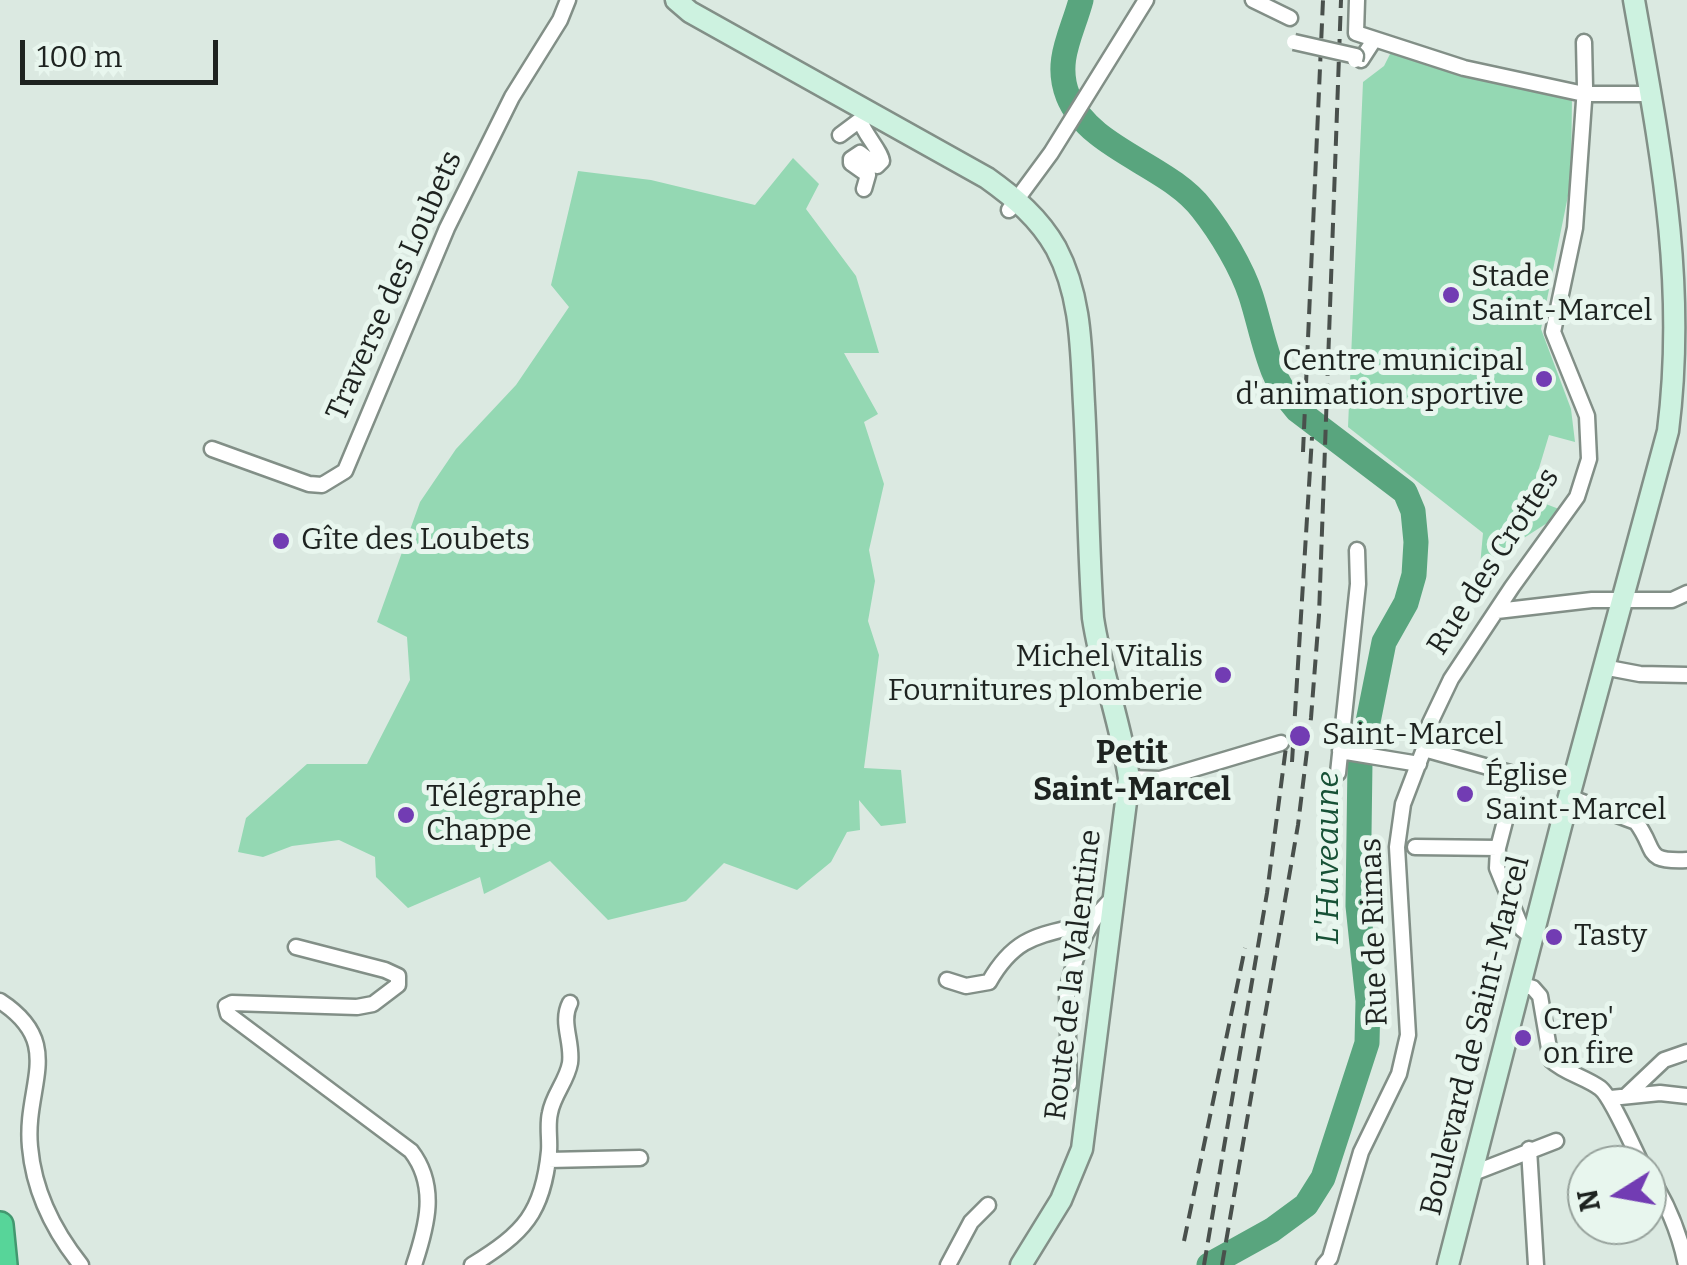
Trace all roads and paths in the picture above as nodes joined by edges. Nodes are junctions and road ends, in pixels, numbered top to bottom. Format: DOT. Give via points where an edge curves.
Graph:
graph roads {
  1 [pos="568,0"];
  2 [pos="659,0"];
  3 [pos="676,0"];
  4 [pos="1146,0"];
  5 [pos="1251,0"];
  6 [pos="1357,0"];
  7 [pos="1634,0"];
  8 [pos="1290,18"];
  9 [pos="1258,20"];
  10 [pos="1374,40"];
  11 [pos="1294,42"];
  12 [pos="1584,42"];
  13 [pos="1584,94"];
  14 [pos="1651,94"];
  15 [pos="860,120"];
  16 [pos="890,123"];
  17 [pos="840,135"];
  18 [pos="914,144"];
  19 [pos="864,190"];
  20 [pos="1013,205"];
  21 [pos="212,449"];
  22 [pos="1358,550"];
  23 [pos="1687,593"];
  24 [pos="1621,599"];
  25 [pos="1497,611"];
  26 [pos="1603,668"];
  27 [pos="1687,675"];
  28 [pos="1281,743"];
  29 [pos="1424,749"];
  30 [pos="1344,752"];
  31 [pos="1418,764"];
  32 [pos="1338,773"];
  33 [pos="1129,778"];
  34 [pos="1568,797"];
  35 [pos="1415,846"];
  36 [pos="1498,848"];
  37 [pos="1687,860"];
  38 [pos="1116,896"];
  39 [pos="1092,922"];
  40 [pos="1532,937"];
  41 [pos="296,947"];
  42 [pos="947,980"];
  43 [pos="1520,984"];
  44 [pos="0,1001"];
  45 [pos="570,1003"];
  46 [pos="1687,1052"];
  47 [pos="1069,1084"];
  48 [pos="1627,1096"];
  49 [pos="1687,1096"];
  50 [pos="1610,1098"];
  51 [pos="1556,1142"];
  52 [pos="1631,1145"];
  53 [pos="1529,1150"];
  54 [pos="640,1158"];
  55 [pos="548,1160"];
  56 [pos="1470,1174"];
  57 [pos="1667,1203"];
  58 [pos="988,1205"];
  59 [pos="0,1225"];
  60 [pos="4,1265"];
  61 [pos="81,1265"];
  62 [pos="414,1265"];
  63 [pos="472,1265"];
  64 [pos="948,1265"];
  65 [pos="1022,1265"];
  66 [pos="1324,1265"];
  67 [pos="1448,1265"];
  68 [pos="1536,1265"];
  69 [pos="1686,1265"];
  1 -- 21 [label="street, Traverse des Loubets" via="447,228 345,471 322,485 310,484"];
  2 -- 15 [label="main road, Route de la Valentine"];
  3 -- 16 [label="main road, Route de la Valentine"];
  4 -- 20 [label="street"];
  5 -- 8 [label="street"];
  5 -- 9 [label="street"];
  6 -- 10 [label="street" via="1356,33"];
  7 -- 14 [label="main road, Boulevard de Saint-Marcel"];
  10 -- 11 [label="street, bridge" via="1358,60"];
  10 -- 13 [label="street"];
  12 -- 13 [label="street, Rue des Crottes"];
  13 -- 14 [label="street"];
  13 -- 25 [label="street, Rue des Crottes" via="1575,228 1552,332 1587,416 1589,459 1577,497"];
  14 -- 24 [label="main road, Boulevard de Saint-Marcel" via="1680,320 1668,431"];
  15 -- 16 [label="main road"];
  15 -- 17 [label="street"];
  15 -- 18 [label="main road, Route de la Valentine"];
  15 -- 19 [label="street" via="882,155 877,166 860,153 851,158 868,175"];
  16 -- 18 [label="main road, Route de la Valentine"];
  18 -- 20 [label="main road, Route de la Valentine" via="987,178"];
  20 -- 33 [label="main road, Route de la Valentine" via="1042,226 1057,250 1082,339 1093,618"];
  22 -- 30 [label="street"];
  23 -- 24 [label="street" via="1672,600"];
  24 -- 25 [label="street"];
  24 -- 26 [label="main road, Boulevard de Saint-Marcel"];
  25 -- 29 [label="street, Rue des Crottes" via="1451,679"];
  26 -- 27 [label="street"];
  26 -- 34 [label="main road, Boulevard de Saint-Marcel"];
  28 -- 33 [label="street" via="1164,778"];
  29 -- 31 [label="street, Rue des Crottes"];
  29 -- 36 [label="street" via="1516,775"];
  30 -- 31 [label="street"];
  30 -- 32 [label="street"];
  31 -- 66 [label="street, Rue de Rimas" via="1398,830 1405,1057 1361,1152"];
  33 -- 38 [label="main road, Route de la Valentine"];
  34 -- 37 [label="street" via="1636,822 1659,860"];
  34 -- 40 [label="main road, Boulevard de Saint-Marcel"];
  35 -- 36 [label="street"];
  36 -- 40 [label="street" via="1503,886"];
  38 -- 39 [label="street"];
  38 -- 65 [label="main road, Route de la Valentine" via="1082,1148 1061,1200"];
  39 -- 42 [label="street" via="1019,944 989,982 966,986"];
  39 -- 47 [label="street" via="1067,992"];
  40 -- 43 [label="main road, Boulevard de Saint-Marcel"];
  41 -- 62 [label="street" via="385,970 398,976 398,986 357,1007 232,1002 228,1014 411,1151 424,1168 428,1224"];
  43 -- 50 [label="street" via="1540,996 1550,1060"];
  43 -- 56 [label="main road, Boulevard de Saint-Marcel"];
  44 -- 61 [label="street" via="32,1030 38,1054 29,1142 36,1181 50,1220"];
  45 -- 55 [label="street" via="570,1064 550,1111"];
  46 -- 48 [label="street" via="1664,1060"];
  48 -- 49 [label="street"];
  48 -- 50 [label="street"];
  50 -- 52 [label="street"];
  51 -- 53 [label="street"];
  53 -- 56 [label="street"];
  53 -- 68 [label="street"];
  54 -- 55 [label="street"];
  55 -- 63 [label="street" via="543,1194 528,1223"];
  56 -- 67 [label="main road, Boulevard de Saint-Marcel"];
  57 -- 69 [label="street"];
  58 -- 64 [label="street"];
  59 -- 60 [label="highway"];
}
